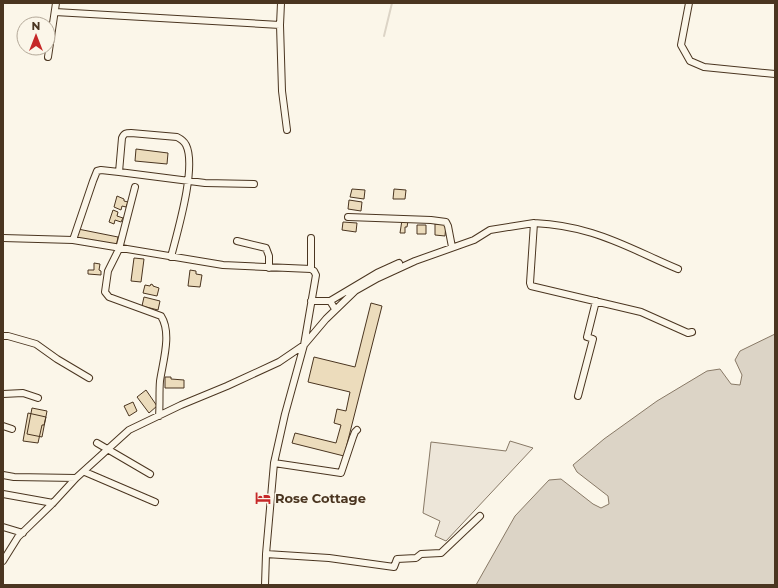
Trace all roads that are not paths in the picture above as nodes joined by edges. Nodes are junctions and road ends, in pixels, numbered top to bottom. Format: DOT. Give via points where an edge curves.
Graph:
graph roads {
  1 [pos="56,3"];
  2 [pos="281,3"];
  3 [pos="690,3"];
  4 [pos="55,12"];
  5 [pos="280,25"];
  6 [pos="48,57"];
  7 [pos="775,74"];
  8 [pos="287,130"];
  9 [pos="119,172"];
  10 [pos="188,182"];
  11 [pos="254,184"];
  12 [pos="136,187"];
  13 [pos="348,217"];
  14 [pos="534,223"];
  15 [pos="3,238"];
  16 [pos="311,238"];
  17 [pos="73,240"];
  18 [pos="237,241"];
  19 [pos="452,247"];
  20 [pos="119,249"];
  21 [pos="171,258"];
  22 [pos="399,263"];
  23 [pos="269,268"];
  24 [pos="311,268"];
  25 [pos="678,269"];
  26 [pos="311,301"];
  27 [pos="330,301"];
  28 [pos="596,301"];
  29 [pos="336,310"];
  30 [pos="692,332"];
  31 [pos="3,336"];
  32 [pos="304,345"];
  33 [pos="89,378"];
  34 [pos="3,394"];
  35 [pos="578,396"];
  36 [pos="38,398"];
  37 [pos="159,416"];
  38 [pos="3,426"];
  39 [pos="12,429"];
  40 [pos="357,430"];
  41 [pos="97,444"];
  42 [pos="108,449"];
  43 [pos="274,463"];
  44 [pos="85,472"];
  45 [pos="150,474"];
  46 [pos="3,475"];
  47 [pos="76,478"];
  48 [pos="3,494"];
  49 [pos="156,502"];
  50 [pos="53,503"];
  51 [pos="480,516"];
  52 [pos="3,527"];
  53 [pos="23,533"];
  54 [pos="266,554"];
  55 [pos="3,561"];
  56 [pos="265,585"];
  1 -- 4 [label="street"];
  2 -- 5 [label="street"];
  3 -- 7 [label="street" via="681,45 690,61 704,66"];
  4 -- 5 [label="street"];
  4 -- 6 [label="street"];
  5 -- 8 [label="street" via="282,91"];
  9 -- 10 [label="street"];
  9 -- 10 [label="street" via="122,138 126,133 171,136 182,140 186,146 189,156"];
  9 -- 17 [label="street" via="97,172"];
  10 -- 11 [label="street"];
  10 -- 21 [label="street"];
  12 -- 20 [label="street"];
  13 -- 19 [label="street" via="446,222"];
  14 -- 19 [label="street" via="490,230 474,240"];
  14 -- 25 [label="street" via="556,224 591,232"];
  14 -- 28 [label="street" via="530,284"];
  15 -- 17 [label="street"];
  16 -- 24 [label="street"];
  17 -- 20 [label="street"];
  18 -- 23 [label="street" via="266,248"];
  19 -- 29 [label="street" via="372,281 355,291"];
  20 -- 21 [label="street"];
  20 -- 37 [label="street" via="108,271 106,295 161,316 167,327 160,381"];
  21 -- 23 [label="street"];
  22 -- 27 [label="street"];
  23 -- 24 [label="street"];
  24 -- 26 [label="street" via="316,275"];
  26 -- 27 [label="street"];
  26 -- 32 [label="street"];
  27 -- 29 [label="street"];
  28 -- 30 [label="street" via="641,312 688,333"];
  28 -- 35 [label="street" via="587,337 593,339"];
  29 -- 32 [label="street"];
  31 -- 33 [label="street" via="36,344"];
  32 -- 37 [label="street" via="279,362"];
  32 -- 43 [label="street"];
  34 -- 36 [label="street" via="23,393"];
  37 -- 42 [label="street" via="129,430"];
  38 -- 39 [label="street"];
  40 -- 43 [label="street" via="352,437 341,473"];
  41 -- 42 [label="street"];
  42 -- 44 [label="street"];
  42 -- 45 [label="street"];
  43 -- 54 [label="street"];
  44 -- 47 [label="street"];
  44 -- 49 [label="street"];
  46 -- 47 [label="street"];
  47 -- 50 [label="street"];
  48 -- 50 [label="street"];
  50 -- 53 [label="street"];
  51 -- 54 [label="street" via="441,553 397,559 394,567 329,558"];
  52 -- 53 [label="street"];
  53 -- 55 [label="street"];
  54 -- 56 [label="street"];
}
